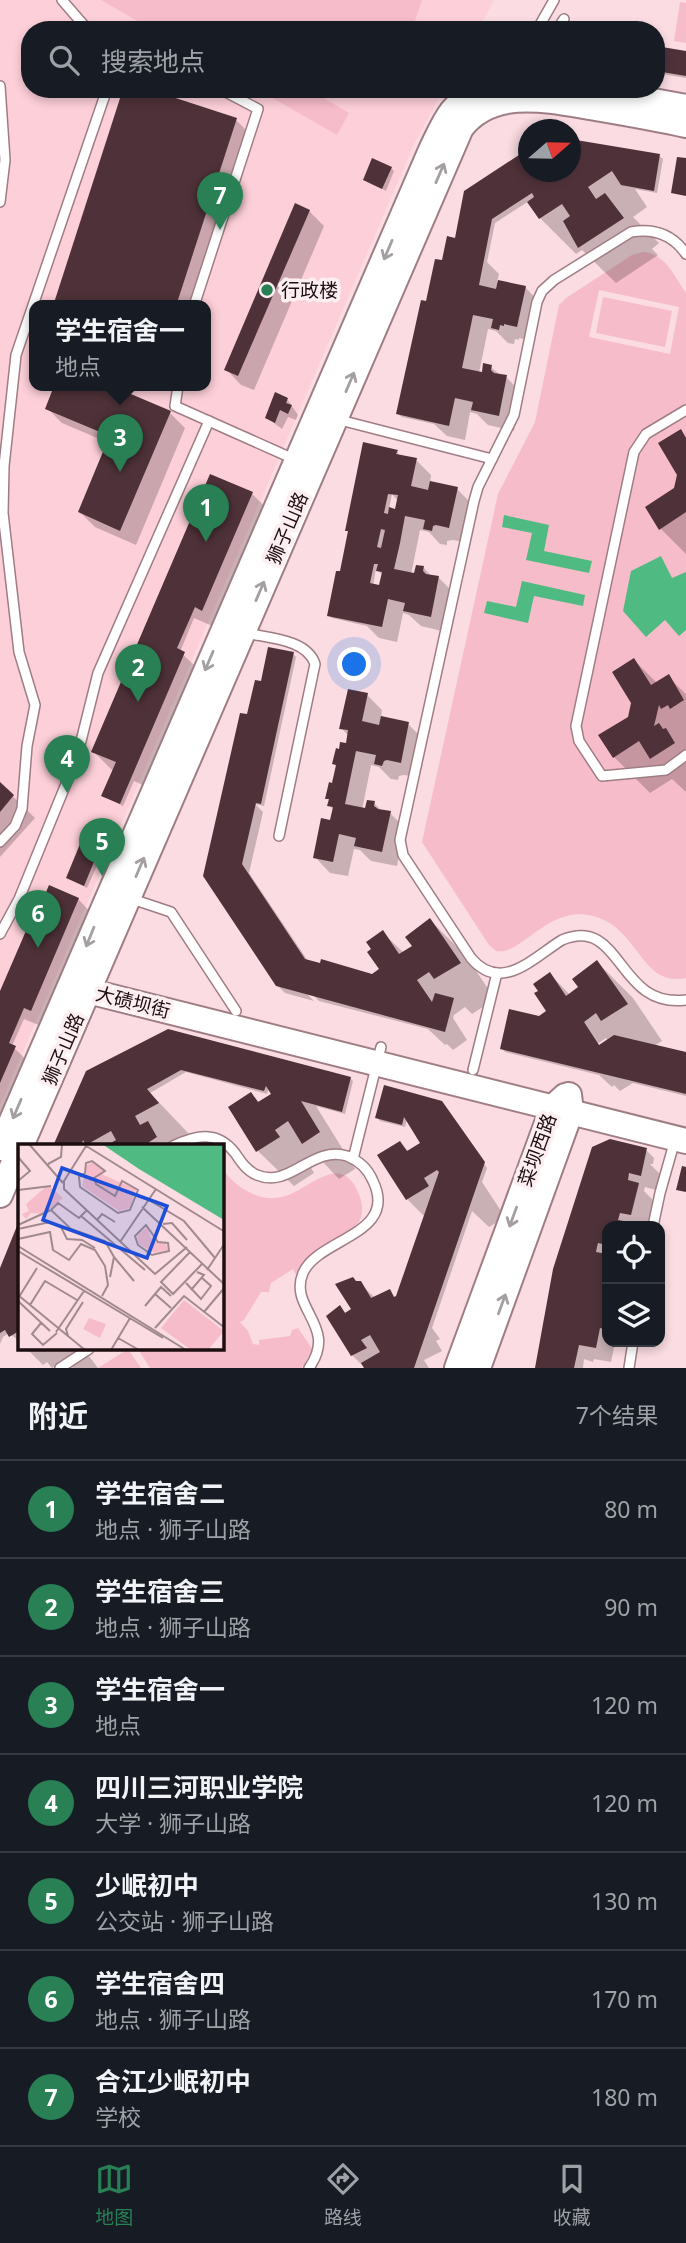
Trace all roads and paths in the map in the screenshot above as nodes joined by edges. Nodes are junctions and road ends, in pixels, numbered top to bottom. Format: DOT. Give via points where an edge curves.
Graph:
graph roads {
  1 [pos="62,0"];
  2 [pos="554,0"];
  3 [pos="80,21"];
  4 [pos="542,21"];
  5 [pos="0,86"];
  6 [pos="104,98"];
  7 [pos="237,98"];
  8 [pos="465,98"];
  9 [pos="636,98"];
  10 [pos="686,107"];
  11 [pos="686,125"];
  12 [pos="0,202"];
  13 [pos="686,254"];
  14 [pos="35,300"];
  15 [pos="196,300"];
  16 [pos="29,317"];
  17 [pos="177,391"];
  18 [pos="686,410"];
  19 [pos="334,419"];
  20 [pos="209,421"];
  21 [pos="492,459"];
  22 [pos="2,462"];
  23 [pos="305,464"];
  24 [pos="233,630"];
  25 [pos="686,755"];
  26 [pos="279,836"];
  27 [pos="0,842"];
  28 [pos="127,898"];
  29 [pos="0,934"];
  30 [pos="497,973"];
  31 [pos="86,982"];
  32 [pos="686,1000"];
  33 [pos="236,1011"];
  34 [pos="379,1055"];
  35 [pos="472,1070"];
  36 [pos="564,1104"];
  37 [pos="683,1134"];
  38 [pos="177,1144"];
  39 [pos="12,1158"];
  40 [pos="353,1159"];
  41 [pos="0,1195"];
  42 [pos="654,1221"];
  43 [pos="632,1347"];
  44 [pos="87,1350"];
  45 [pos="60,1368"];
  46 [pos="309,1368"];
  47 [pos="457,1368"];
  48 [pos="478,1368"];
  49 [pos="629,1368"];
  1 -- 3 [label="lane"];
  2 -- 4 [label="lane"];
  5 -- 12 [label="lane" via="5,160"];
  6 -- 14 [label="lane"];
  7 -- 15 [label="lane" via="258,109"];
  8 -- 23 [label="street, 狮子山路, one-way" via="446,117"];
  9 -- 10 [label="street"];
  19 -- 11 [label="street, 狮子山路, one-way" via="456,138 470,117 490,105 539,99"];
  13 -- 21 [label="lane" via="660,233 631,232 547,285 537,302 514,415"];
  16 -- 22 [label="lane" via="16,355"];
  17 -- 20 [label="lane" via="175,406"];
  18 -- 25 [label="lane" via="646,434 634,452 576,726 579,741 602,776 666,770"];
  19 -- 21 [label="lane"];
  19 -- 23 [label="street, 狮子山路"];
  20 -- 23 [label="lane"];
  20 -- 29 [label="lane" via="98,673 76,757 19,899"];
  21 -- 30 [label="lane" via="474,501 400,840 403,855 471,958"];
  22 -- 27 [label="lane" via="19,652 35,705 22,809 15,826"];
  23 -- 24 [label="street, 狮子山路"];
  24 -- 26 [label="lane" via="298,645 309,652 315,664"];
  28 -- 24 [label="street, 狮子山路, one-way"];
  24 -- 31 [label="street, 狮子山路, one-way"];
  28 -- 31 [label="street, 狮子山路"];
  28 -- 33 [label="lane" via="171,912"];
  30 -- 32 [label="lane" via="516,970 562,940 586,936 608,947 649,995"];
  30 -- 35 [label="lane"];
  31 -- 33 [label="street, 大碛坝街"];
  31 -- 34 [label="street, 大碛坝街"];
  31 -- 39 [label="street, 狮子山路"];
  33 -- 34 [label="street, 大碛坝街"];
  34 -- 35 [label="street, 大碛坝街"];
  34 -- 36 [label="street, 大碛坝街"];
  34 -- 40 [label="lane"];
  35 -- 36 [label="street, 大碛坝街"];
  36 -- 37 [label="street, 大碛坝街"];
  36 -- 47 [label="street, 菜坝西路, one-way"];
  48 -- 36 [label="street, 菜坝西路, one-way"];
  37 -- 42 [label="lane"];
  38 -- 40 [label="lane" via="192,1137 219,1139 247,1169 271,1178 283,1177 326,1154"];
  39 -- 41 [label="street, 狮子山路"];
  40 -- 46 [label="lane" via="374,1182 376,1210 361,1230 314,1259 303,1274 302,1299 316,1324 319,1342"];
  43 -- 49 [label="lane"];
  44 -- 45 [label="lane"];
}
